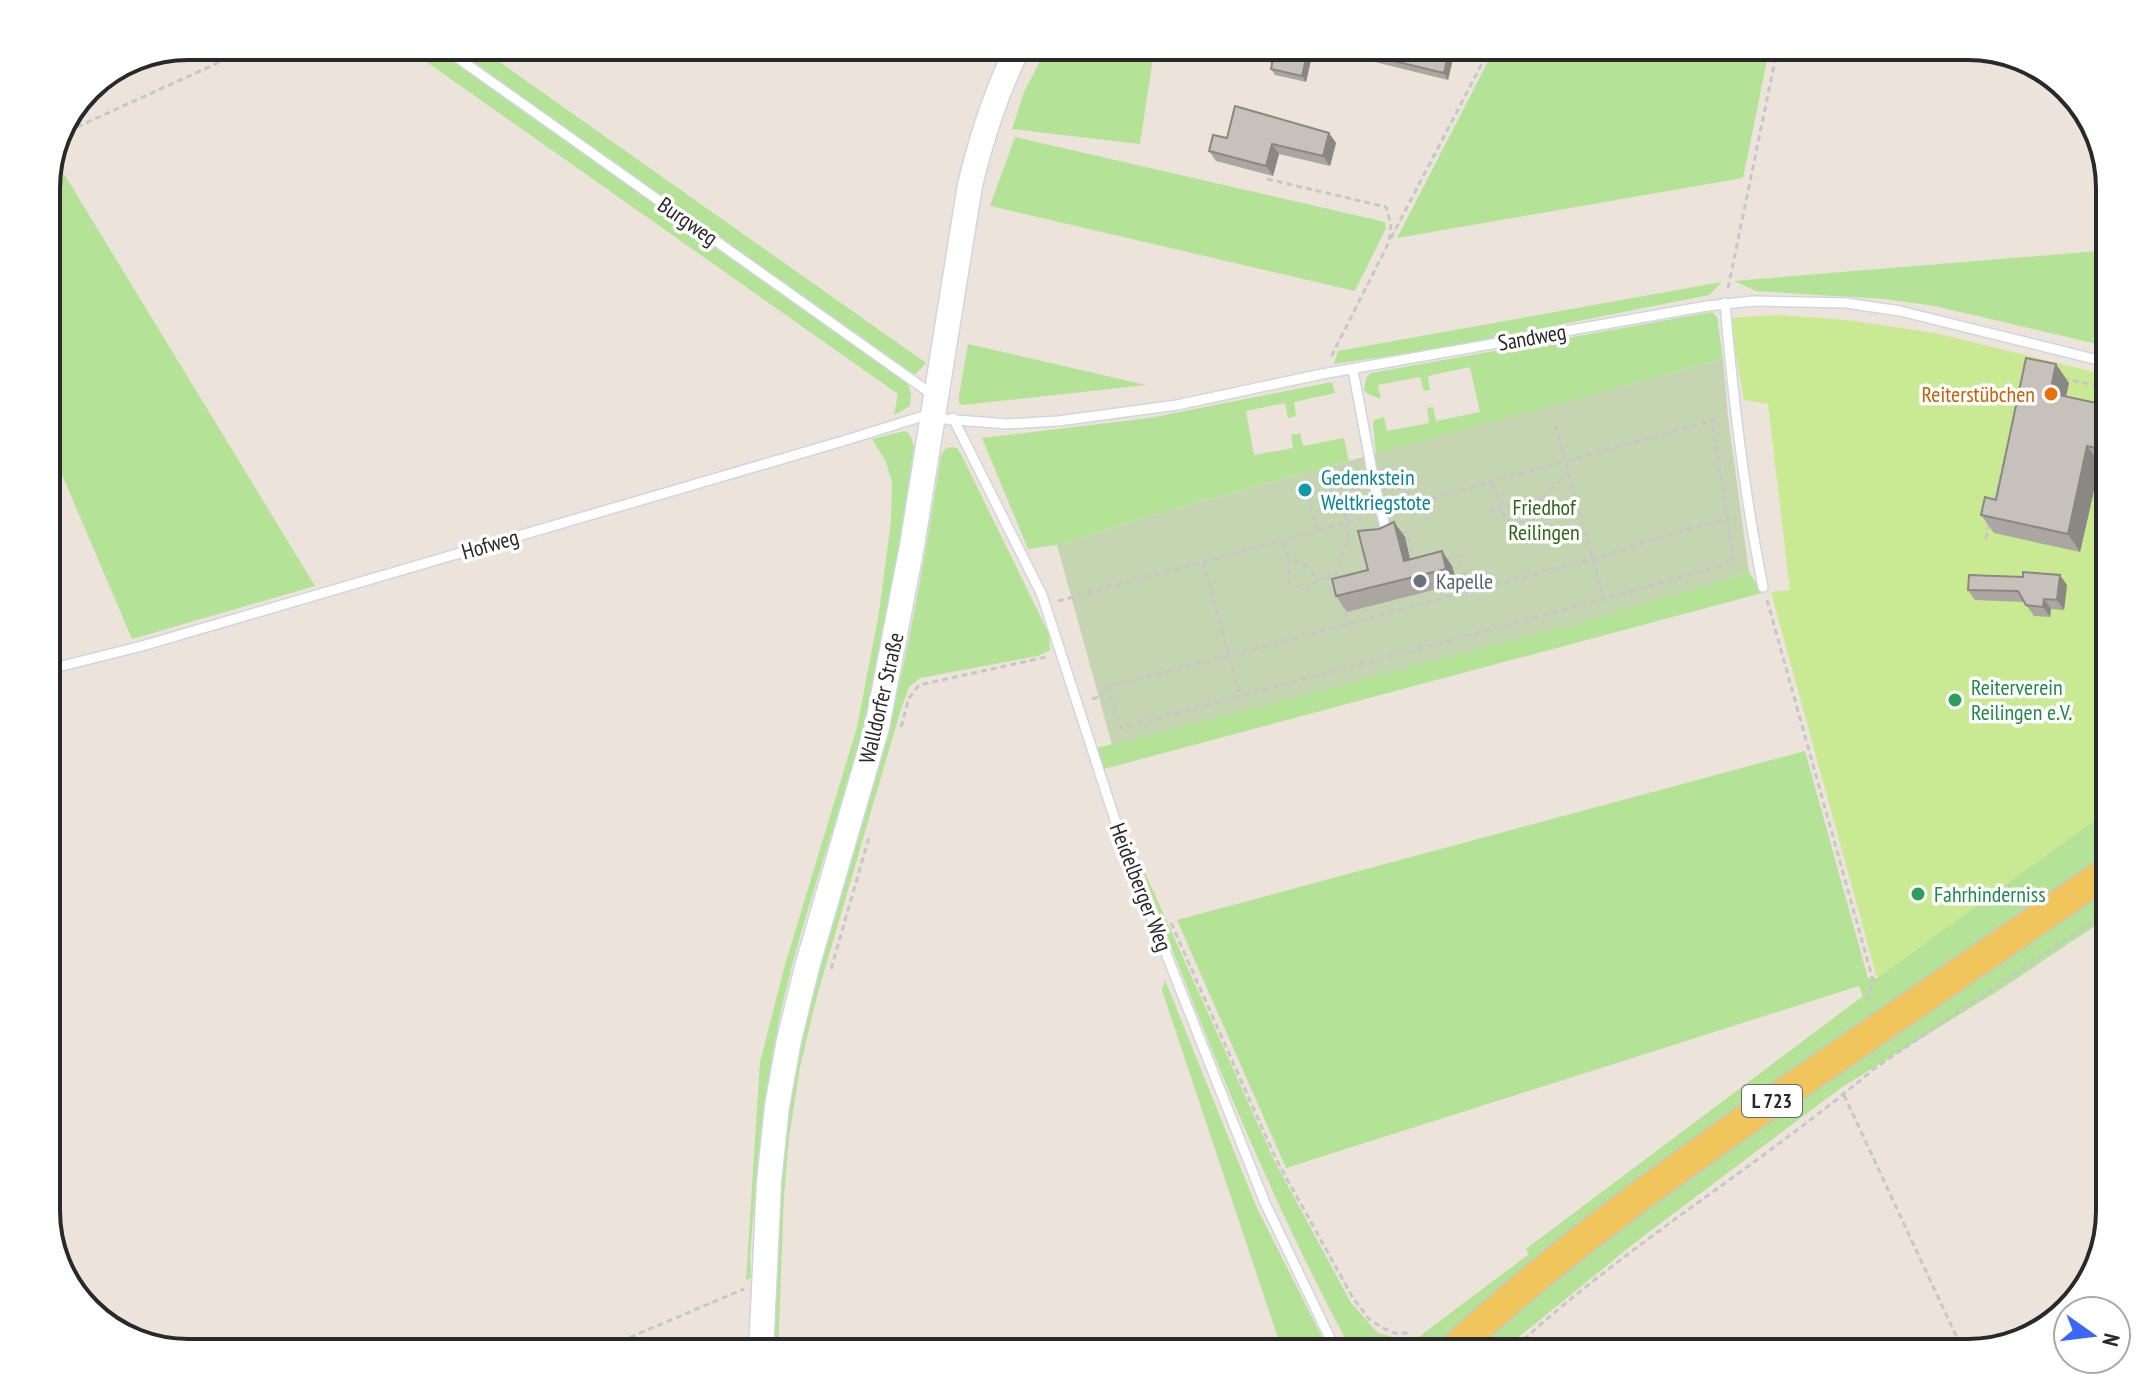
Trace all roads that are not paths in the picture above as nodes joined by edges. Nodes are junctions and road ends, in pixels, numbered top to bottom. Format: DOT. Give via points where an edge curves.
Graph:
graph roads {
  1 [pos="460,60"];
  2 [pos="1012,60"];
  3 [pos="1725,303"];
  4 [pos="2096,360"];
  5 [pos="1353,370"];
  6 [pos="941,411"];
  7 [pos="1387,537"];
  8 [pos="1763,587"];
  9 [pos="60,666"];
  10 [pos="2096,880"];
  11 [pos="762,1339"];
  12 [pos="1330,1339"];
  13 [pos="1465,1339"];
  1 -- 6 [label="lane, Burgweg"];
  2 -- 6 [label="street, Walldorfer Straße" via="982,134 970,185"];
  3 -- 4 [label="lane, Sandweg" via="1799,300 1900,311"];
  3 -- 5 [label="lane, Sandweg"];
  3 -- 8 [label="lane" via="1735,423"];
  5 -- 6 [label="lane, Sandweg" via="1083,419 1007,424"];
  5 -- 7 [label="lane"];
  6 -- 9 [label="lane, Hofweg"];
  6 -- 11 [label="street, Walldorfer Straße" via="877,727 789,1040 769,1182"];
  6 -- 12 [label="lane, Heidelberger Weg" via="1042,595 1151,916 1265,1203"];
  10 -- 13 [label="main road, L 723" via="1710,1144 1591,1233"];
}
